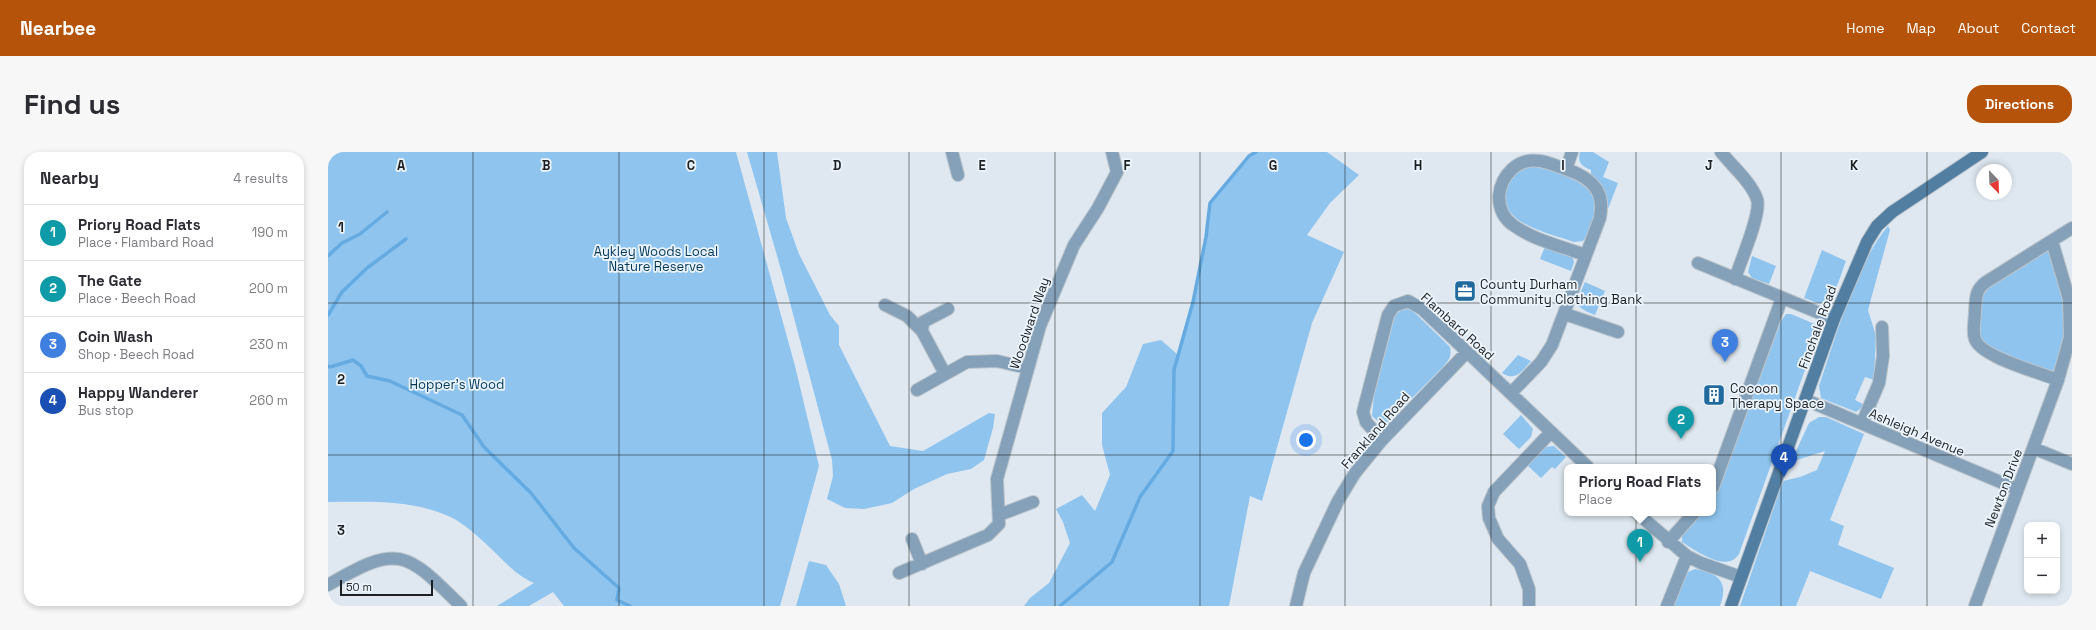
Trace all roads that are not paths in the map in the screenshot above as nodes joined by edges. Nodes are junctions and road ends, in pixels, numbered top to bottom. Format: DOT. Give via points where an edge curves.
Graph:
graph roads {
  1 [pos="952,152"];
  2 [pos="1112,152"];
  3 [pos="1572,152"];
  4 [pos="1721,152"];
  5 [pos="1982,152"];
  6 [pos="1566,169"];
  7 [pos="958,175"];
  8 [pos="2072,228"];
  9 [pos="2052,241"];
  10 [pos="1585,255"];
  11 [pos="1698,264"];
  12 [pos="1735,279"];
  13 [pos="1782,298"];
  14 [pos="884,305"];
  15 [pos="948,309"];
  16 [pos="1565,314"];
  17 [pos="1834,319"];
  18 [pos="1882,327"];
  19 [pos="922,331"];
  20 [pos="1618,332"];
  21 [pos="2071,337"];
  22 [pos="1467,352"];
  23 [pos="1027,368"];
  24 [pos="945,374"];
  25 [pos="2058,380"];
  26 [pos="917,390"];
  27 [pos="1511,394"];
  28 [pos="1806,400"];
  29 [pos="1862,423"];
  30 [pos="1551,432"];
  31 [pos="1382,440"];
  32 [pos="2033,448"];
  33 [pos="1585,464"];
  34 [pos="2072,464"];
  35 [pos="1716,479"];
  36 [pos="2017,489"];
  37 [pos="1033,502"];
  38 [pos="999,515"];
  39 [pos="1640,516"];
  40 [pos="1691,516"];
  41 [pos="912,539"];
  42 [pos="1668,542"];
  43 [pos="1686,556"];
  44 [pos="922,564"];
  45 [pos="899,573"];
  46 [pos="1741,577"];
  47 [pos="328,585"];
  48 [pos="461,606"];
  49 [pos="1296,606"];
  50 [pos="1528,606"];
  51 [pos="1667,606"];
  52 [pos="1731,606"];
  53 [pos="1975,606"];
  1 -- 7 [label="street"];
  2 -- 23 [label="street, Woodward Way" via="1117,172 1074,245 1040,326"];
  3 -- 6 [label="street"];
  4 -- 12 [label="street" via="1757,199 1758,212"];
  5 -- 17 [label="street, Finchale Road" via="1884,218 1859,257"];
  6 -- 10 [label="street" via="1586,178 1600,197 1600,218"];
  6 -- 10 [label="street" via="1539,161 1520,164 1503,178 1499,202 1502,213 1512,224 1530,235"];
  8 -- 9 [label="street"];
  9 -- 21 [label="street, Newton Drive" via="2069,300"];
  9 -- 25 [label="street" via="1980,286 1976,292 1974,330 1975,338 1983,349 2006,361"];
  10 -- 16 [label="street"];
  11 -- 12 [label="street"];
  12 -- 13 [label="street"];
  13 -- 17 [label="street"];
  13 -- 35 [label="street"];
  14 -- 19 [label="street" via="907,316"];
  15 -- 19 [label="street" via="923,322"];
  16 -- 20 [label="street"];
  16 -- 27 [label="street" via="1552,345 1541,362"];
  17 -- 28 [label="street, Finchale Road"];
  18 -- 29 [label="street" via="1883,356 1880,383"];
  19 -- 24 [label="street"];
  21 -- 25 [label="street, Newton Drive"];
  22 -- 27 [label="street, Flambard Road"];
  22 -- 31 [label="street, Frankland Road"];
  22 -- 31 [label="street, Flambard Road" via="1416,304 1408,301 1394,306 1388,315 1363,412 1366,422"];
  23 -- 24 [label="street" via="997,361 967,362"];
  23 -- 38 [label="street, Woodward Way" via="997,479"];
  24 -- 26 [label="street"];
  25 -- 32 [label="street, Newton Drive"];
  27 -- 30 [label="street, Flambard Road"];
  28 -- 29 [label="street, Ashleigh Avenue"];
  28 -- 46 [label="street, Finchale Road"];
  29 -- 36 [label="street, Ashleigh Avenue"];
  30 -- 33 [label="street, Flambard Road"];
  30 -- 50 [label="street" via="1494,492 1488,506 1489,518 1498,539 1520,564 1529,589"];
  31 -- 49 [label="street, Frankland Road" via="1355,473 1338,501 1304,573"];
  32 -- 34 [label="street"];
  32 -- 36 [label="street, Newton Drive"];
  36 -- 53 [label="street, Newton Drive"];
  37 -- 38 [label="street"];
  38 -- 44 [label="street, Woodward Way" via="999,524 988,535"];
  39 -- 42 [label="street"];
  40 -- 42 [label="street"];
  41 -- 44 [label="street"];
  42 -- 43 [label="street"];
  43 -- 46 [label="street"];
  43 -- 51 [label="street"];
  44 -- 45 [label="street, Woodward Way"];
  46 -- 52 [label="street, Finchale Road"];
  47 -- 48 [label="street" via="373,561 402,559 415,564 431,576"];
}
